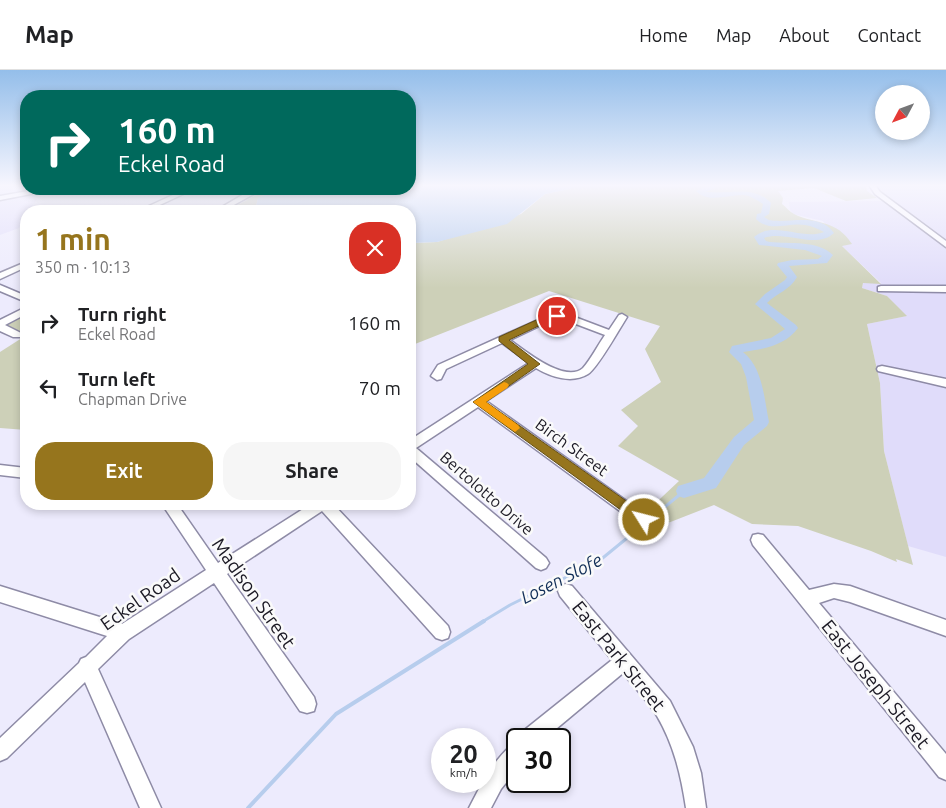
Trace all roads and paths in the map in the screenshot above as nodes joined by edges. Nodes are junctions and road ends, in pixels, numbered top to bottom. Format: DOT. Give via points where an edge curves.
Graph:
graph roads {
  1 [pos="912,219"];
  2 [pos="946,245"];
  3 [pos="20,267"];
  4 [pos="0,276"];
  5 [pos="0,288"];
  6 [pos="881,289"];
  7 [pos="946,289"];
  8 [pos="20,296"];
  9 [pos="20,314"];
  10 [pos="622,317"];
  11 [pos="0,326"];
  12 [pos="611,334"];
  13 [pos="17,335"];
  14 [pos="503,339"];
  15 [pos="535,364"];
  16 [pos="882,369"];
  17 [pos="437,376"];
  18 [pos="946,383"];
  19 [pos="479,402"];
  20 [pos="416,444"];
  21 [pos="416,453"];
  22 [pos="0,470"];
  23 [pos="20,472"];
  24 [pos="173,510"];
  25 [pos="314,510"];
  26 [pos="329,510"];
  27 [pos="644,520"];
  28 [pos="758,540"];
  29 [pos="540,563"];
  30 [pos="216,572"];
  31 [pos="566,591"];
  32 [pos="0,594"];
  33 [pos="806,599"];
  34 [pos="946,628"];
  35 [pos="442,632"];
  36 [pos="123,633"];
  37 [pos="624,660"];
  38 [pos="87,665"];
  39 [pos="307,704"];
  40 [pos="542,728"];
  41 [pos="0,751"];
  42 [pos="506,766"];
  43 [pos="946,770"];
  44 [pos="151,808"];
  45 [pos="479,808"];
  46 [pos="696,808"];
  1 -- 2 [label="street"];
  3 -- 4 [label="street"];
  5 -- 8 [label="street"];
  6 -- 7 [label="street"];
  9 -- 11 [label="street"];
  10 -- 12 [label="street"];
  11 -- 13 [label="street"];
  12 -- 14 [label="street" via="557,316"];
  12 -- 15 [label="street" via="582,374 565,375"];
  14 -- 15 [label="street"];
  14 -- 17 [label="street" via="442,367"];
  15 -- 19 [label="street"];
  16 -- 18 [label="street"];
  19 -- 20 [label="street"];
  19 -- 27 [label="street, Birch Street"];
  21 -- 29 [label="street, Bertolotto Drive"];
  22 -- 23 [label="street"];
  24 -- 30 [label="street, Madison Street"];
  25 -- 30 [label="street, Eckel Road"];
  26 -- 35 [label="street"];
  28 -- 33 [label="street, East Joseph Street"];
  30 -- 36 [label="street, Eckel Road"];
  30 -- 39 [label="street, Madison Street"];
  31 -- 37 [label="street, East Park Street"];
  32 -- 36 [label="street"];
  33 -- 34 [label="street, East Joseph Street" via="834,591 850,594"];
  33 -- 43 [label="street, East Joseph Street"];
  36 -- 38 [label="street, Eckel Road"];
  37 -- 40 [label="street"];
  37 -- 46 [label="street, East Park Street" via="673,726 683,747"];
  38 -- 41 [label="street, Eckel Road"];
  38 -- 44 [label="street"];
  42 -- 45 [label="street"];
}
